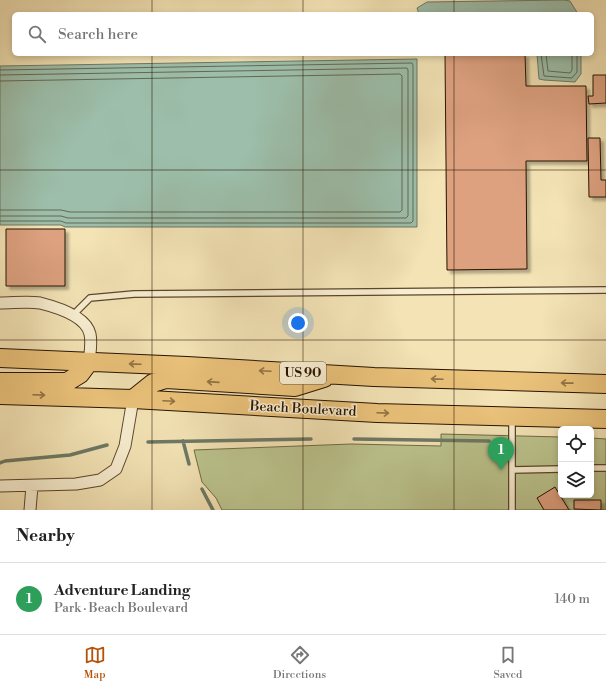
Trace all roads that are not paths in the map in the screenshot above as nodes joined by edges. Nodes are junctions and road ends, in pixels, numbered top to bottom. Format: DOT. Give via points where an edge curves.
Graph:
graph roads {
  1 [pos="606,290"];
  2 [pos="0,303"];
  3 [pos="73,315"];
  4 [pos="0,358"];
  5 [pos="89,362"];
  6 [pos="334,375"];
  7 [pos="0,382"];
  8 [pos="606,384"];
  9 [pos="0,395"];
  10 [pos="133,399"];
  11 [pos="512,417"];
  12 [pos="606,419"];
  13 [pos="594,468"];
  14 [pos="606,468"];
  15 [pos="558,469"];
  16 [pos="512,470"];
  17 [pos="0,486"];
  18 [pos="32,486"];
  19 [pos="30,510"];
  20 [pos="512,510"];
  1 -- 3 [label="lane" via="134,294 90,298"];
  2 -- 3 [label="street" via="39,303"];
  3 -- 5 [label="street" via="83,321 90,333"];
  4 -- 5 [label="highway, US 90"];
  6 -- 5 [label="highway, US 90, one-way"];
  5 -- 7 [label="highway" via="80,374 67,382"];
  8 -- 6 [label="highway, US 90, one-way"];
  6 -- 10 [label="highway, one-way" via="295,387 166,379 153,383"];
  9 -- 10 [label="highway, Beach Boulevard, one-way"];
  10 -- 11 [label="highway, Beach Boulevard, one-way" via="377,413"];
  10 -- 18 [label="street" via="125,446 116,469 100,480"];
  11 -- 12 [label="highway, Beach Boulevard"];
  11 -- 16 [label="lane"];
  13 -- 14 [label="lane"];
  15 -- 16 [label="lane"];
  16 -- 20 [label="lane"];
  17 -- 18 [label="street"];
  18 -- 19 [label="street"];
}
